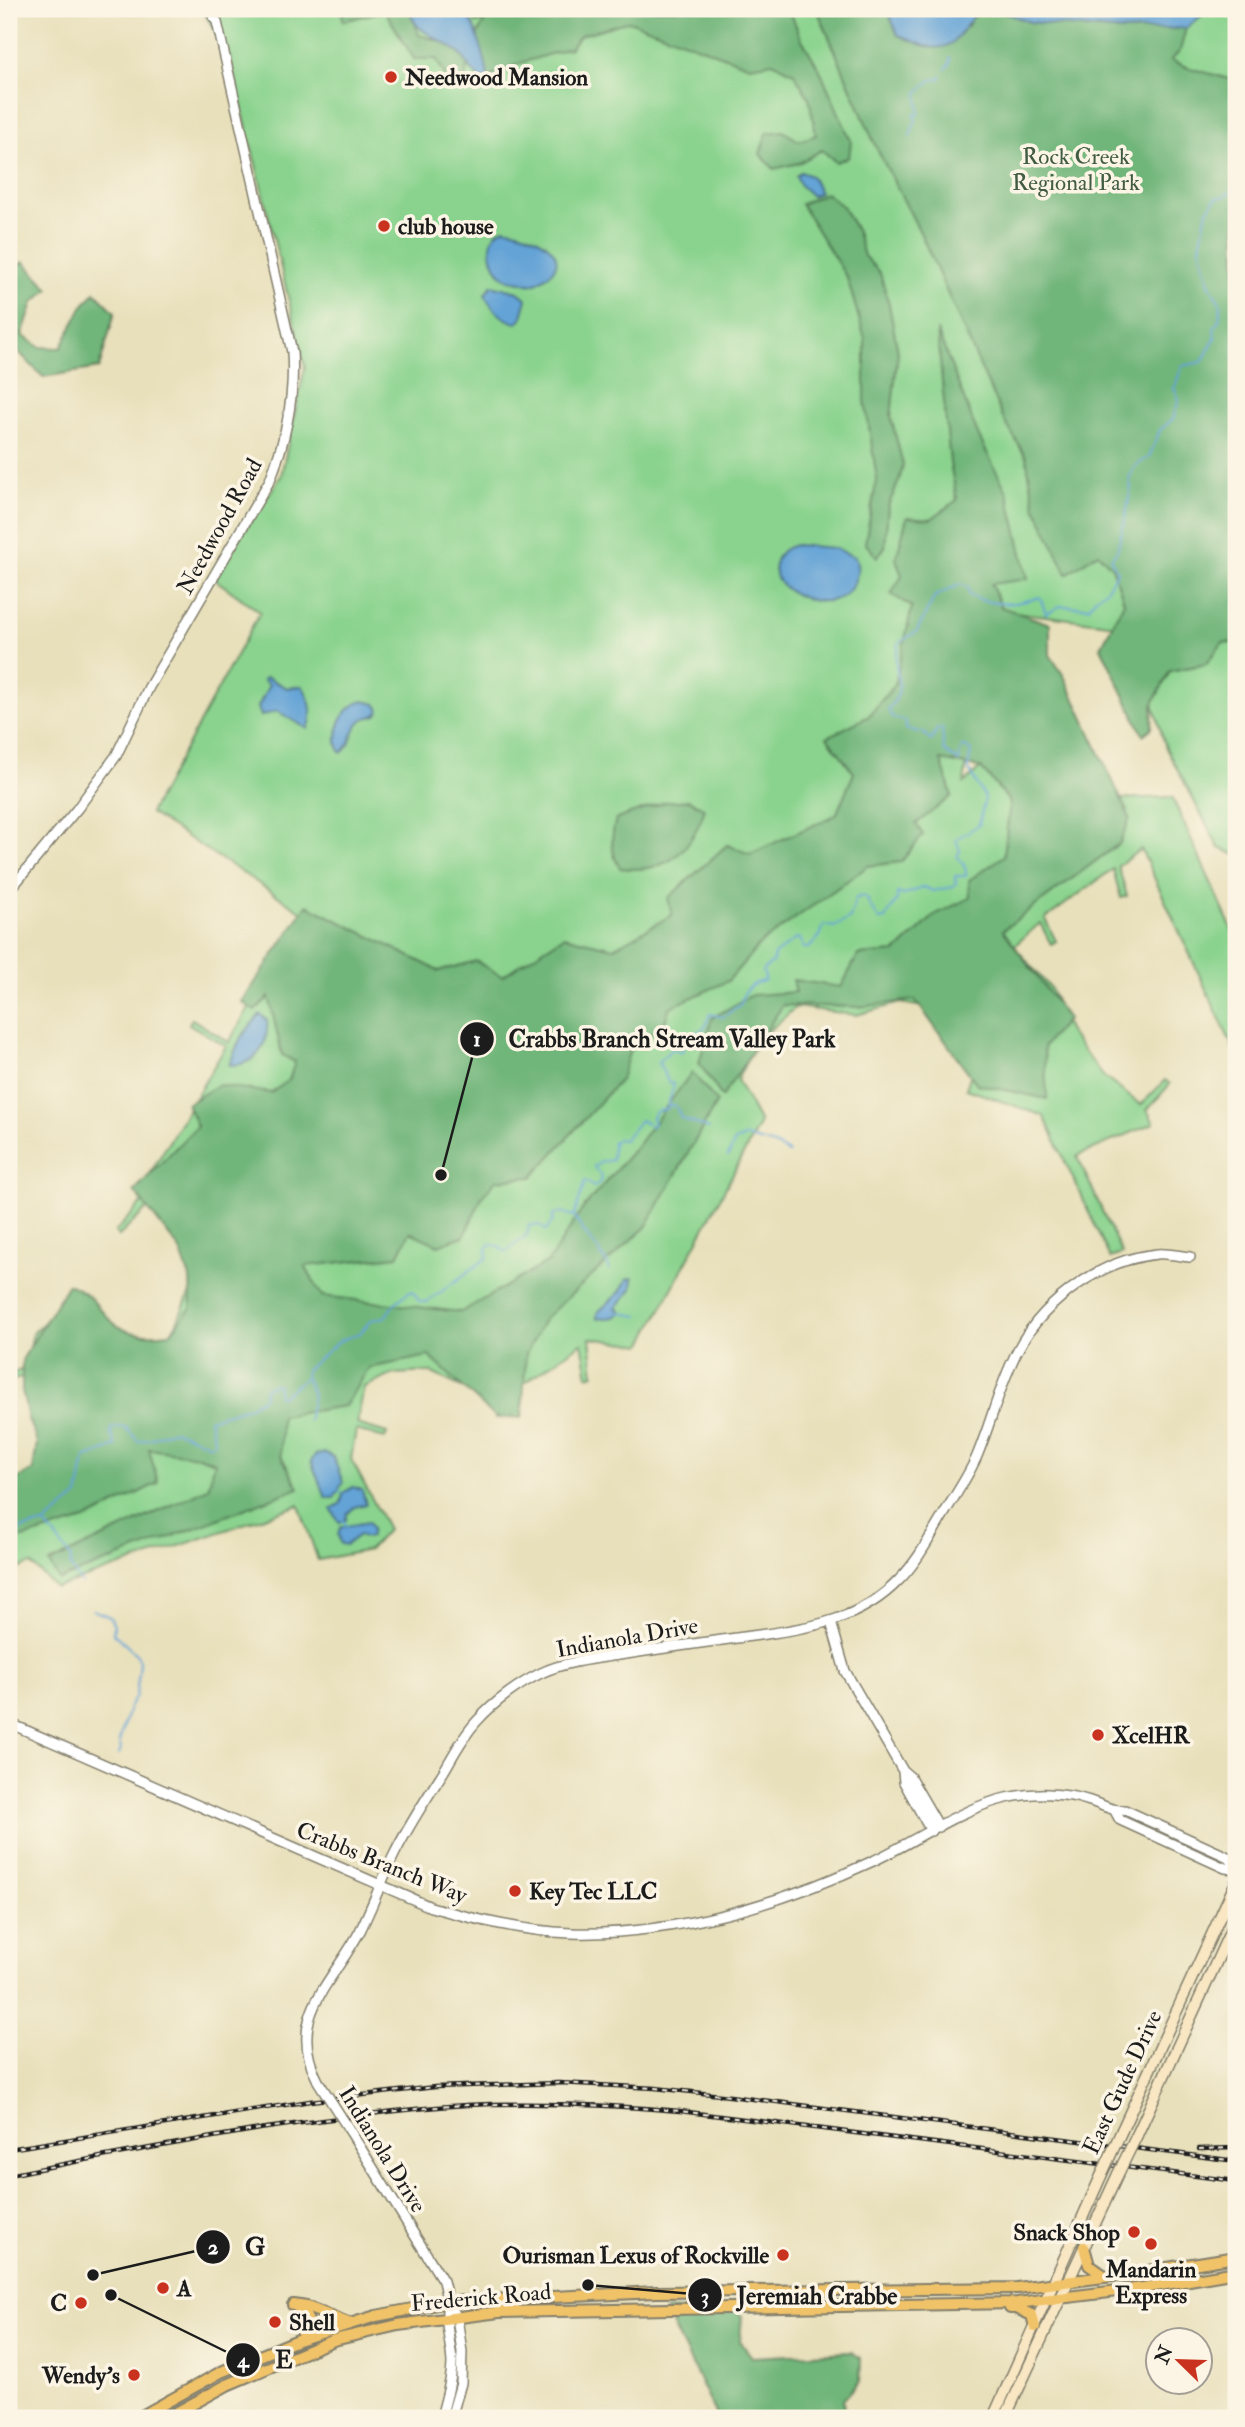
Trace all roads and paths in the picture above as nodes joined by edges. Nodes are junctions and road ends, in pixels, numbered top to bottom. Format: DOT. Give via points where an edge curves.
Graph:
graph roads {
  1 [pos="209,9"];
  2 [pos="9,891"];
  3 [pos="1190,1257"];
  4 [pos="831,1622"];
  5 [pos="9,1723"];
  6 [pos="935,1829"];
  7 [pos="1236,1867"];
  8 [pos="1236,1882"];
  9 [pos="380,1886"];
  10 [pos="1236,1919"];
  11 [pos="1084,2247"];
  12 [pos="1236,2257"];
  13 [pos="1236,2272"];
  14 [pos="1107,2277"];
  15 [pos="1068,2281"];
  16 [pos="1053,2284"];
  17 [pos="1061,2298"];
  18 [pos="1046,2300"];
  19 [pos="448,2302"];
  20 [pos="994,2303"];
  21 [pos="451,2318"];
  22 [pos="348,2323"];
  23 [pos="1035,2327"];
  24 [pos="301,2339"];
  25 [pos="138,2418"];
  26 [pos="167,2418"];
  27 [pos="441,2418"];
  28 [pos="451,2418"];
  29 [pos="993,2418"];
  30 [pos="1005,2418"];
  1 -- 2 [label="street, Needwood Road" via="218,22 292,352 294,379 280,455 270,480 149,687 116,756"];
  3 -- 4 [label="street, Indianola Drive" via="1159,1254 1136,1258 1082,1282 1059,1300 1024,1338 975,1461 916,1560 876,1600"];
  4 -- 6 [label="street" via="845,1671 910,1777"];
  4 -- 9 [label="street, Indianola Drive" via="543,1672 499,1701 460,1743"];
  5 -- 9 [label="street, Crabbs Branch Way"];
  6 -- 7 [label="street, Crabbs Branch Way" via="978,1807 1025,1795 1063,1795 1125,1810 1228,1857"];
  6 -- 9 [label="street, Crabbs Branch Way" via="831,1880 762,1903 633,1930 570,1933 484,1922"];
  8 -- 16 [label="main road, East Gude Drive, bridge"];
  9 -- 19 [label="street, Indianola Drive, bridge" via="353,1944 309,2016 307,2055 318,2081 443,2281"];
  10 -- 11 [label="main road, East Gude Drive, bridge"];
  11 -- 14 [label="main road" via="1089,2265"];
  11 -- 15 [label="main road, East Gude Drive"];
  12 -- 14 [label="main road, Frederick Road"];
  13 -- 17 [label="main road, Frederick Road"];
  14 -- 15 [label="main road, Frederick Road"];
  15 -- 16 [label="main road, Frederick Road"];
  15 -- 17 [label="main road, East Gude Drive"];
  16 -- 18 [label="main road, East Gude Drive"];
  16 -- 19 [label="main road, Frederick Road" via="972,2289 657,2291"];
  17 -- 18 [label="main road, Frederick Road"];
  17 -- 30 [label="main road, East Gude Drive"];
  18 -- 20 [label="main road, Frederick Road"];
  18 -- 23 [label="main road, East Gude Drive"];
  19 -- 21 [label="street"];
  19 -- 22 [label="main road, Frederick Road"];
  20 -- 21 [label="main road, Frederick Road" via="513,2311"];
  20 -- 23 [label="main road" via="1030,2314"];
  21 -- 26 [label="main road, Frederick Road" via="334,2340 228,2385"];
  21 -- 27 [label="street" via="452,2374"];
  21 -- 28 [label="street" via="463,2368"];
  22 -- 24 [label="main road, Frederick Road"];
  22 -- 24 [label="main road" via="293,2305 308,2321"];
  23 -- 29 [label="main road, East Gude Drive"];
  24 -- 25 [label="main road, Frederick Road" via="221,2372"];
}
